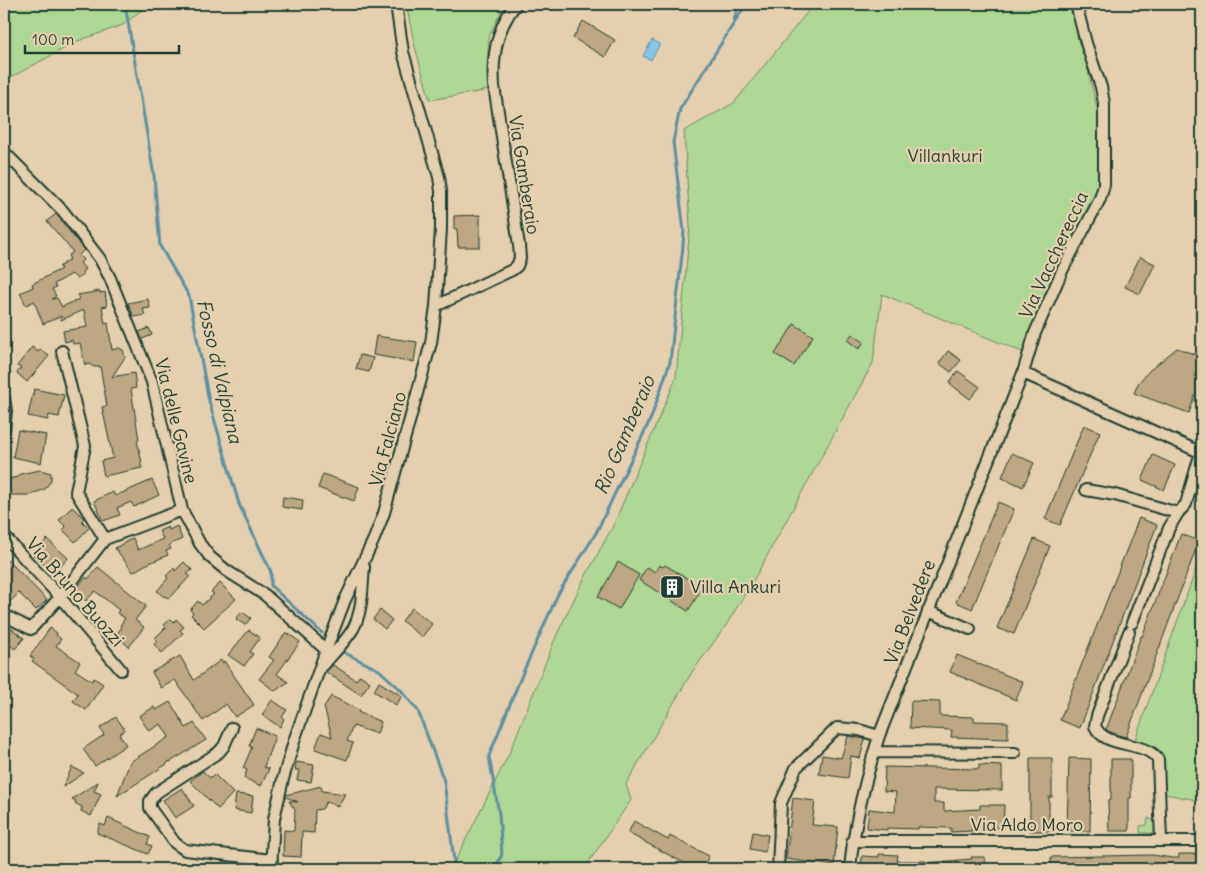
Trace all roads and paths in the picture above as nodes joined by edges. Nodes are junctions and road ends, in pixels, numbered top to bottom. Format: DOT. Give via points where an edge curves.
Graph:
graph roads {
  1 [pos="396,4"];
  2 [pos="516,4"];
  3 [pos="1076,4"];
  4 [pos="4,152"];
  5 [pos="436,306"];
  6 [pos="62,351"];
  7 [pos="1023,373"];
  8 [pos="4,398"];
  9 [pos="4,430"];
  10 [pos="1202,453"];
  11 [pos="1086,490"];
  12 [pos="182,510"];
  13 [pos="1178,513"];
  14 [pos="4,536"];
  15 [pos="105,539"];
  16 [pos="364,561"];
  17 [pos="60,598"];
  18 [pos="928,611"];
  19 [pos="4,615"];
  20 [pos="970,629"];
  21 [pos="326,650"];
  22 [pos="320,669"];
  23 [pos="121,670"];
  24 [pos="232,728"];
  25 [pos="879,736"];
  26 [pos="874,752"];
  27 [pos="1014,752"];
  28 [pos="852,841"];
  29 [pos="1161,841"];
  30 [pos="1202,841"];
  31 [pos="271,865"];
  32 [pos="778,869"];
  33 [pos="850,869"];
  1 -- 5 [label="street, Via Falciano" via="403,52 441,191"];
  2 -- 5 [label="street, Via Gamberaio" via="498,38 493,72 520,258 512,270"];
  3 -- 7 [label="street, Via Vacchereccia" via="1101,87 1104,185 1035,333"];
  4 -- 12 [label="street, Via delle Gavine" via="63,211 100,259 110,278 152,382"];
  5 -- 16 [label="street, Via Falciano" via="431,343 395,478"];
  6 -- 15 [label="street" via="85,446 76,492"];
  7 -- 10 [label="street"];
  7 -- 18 [label="street, Via Belvedere"];
  8 -- 9 [label="street"];
  10 -- 13 [label="street" via="1186,504"];
  11 -- 13 [label="street"];
  12 -- 15 [label="street"];
  12 -- 21 [label="street, Via delle Gavine" via="210,557 265,595"];
  13 -- 29 [label="street" via="1169,528 1095,726 1103,736 1148,751 1158,760"];
  14 -- 17 [label="street, Via Bruno Buozzi"];
  15 -- 17 [label="street"];
  16 -- 21 [label="street, Via Falciano"];
  16 -- 22 [label="street" via="361,602 355,624"];
  17 -- 19 [label="street" via="31,629"];
  17 -- 23 [label="street, Via Bruno Buozzi"];
  18 -- 20 [label="street"];
  18 -- 25 [label="street, Via Belvedere"];
  21 -- 22 [label="street, Via Falciano"];
  22 -- 31 [label="street, Via Falciano" via="283,779 274,819"];
  24 -- 31 [label="street" via="221,750 156,793 150,801 150,808 175,843 185,850"];
  25 -- 26 [label="street, Via Belvedere"];
  25 -- 32 [label="street" via="837,728 796,768 781,804"];
  26 -- 27 [label="street"];
  26 -- 28 [label="street, Via Belvedere"];
  28 -- 29 [label="street, Via Aldo Moro"];
  28 -- 33 [label="street, Via Belvedere"];
  29 -- 30 [label="street, Via Aldo Moro"];
}
